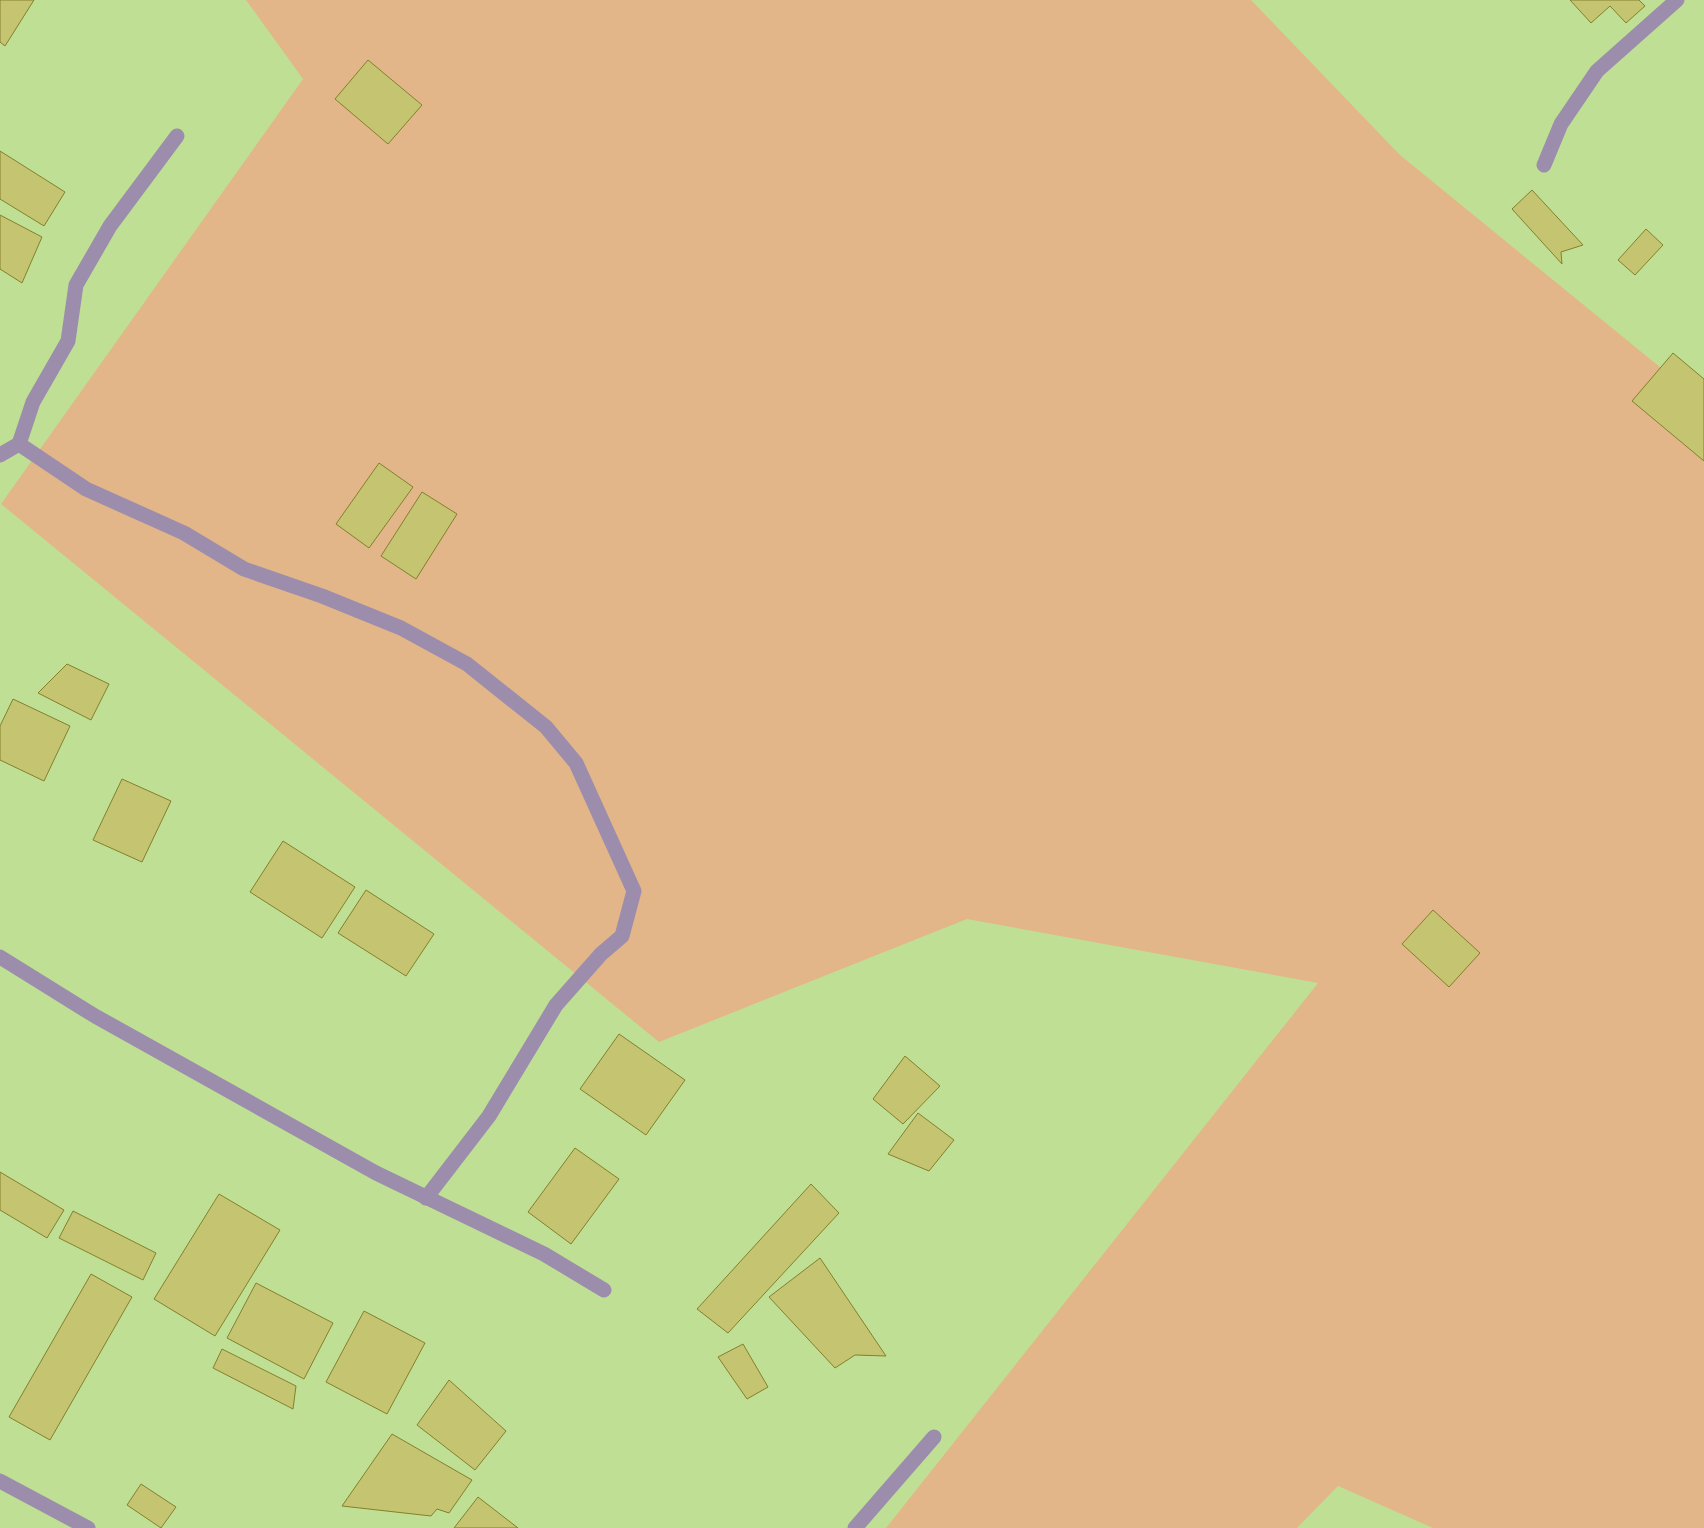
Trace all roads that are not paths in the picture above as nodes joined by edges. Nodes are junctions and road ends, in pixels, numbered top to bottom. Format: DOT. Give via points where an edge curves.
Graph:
graph roads {
  1 [pos="1676,0"];
  2 [pos="177,136"];
  3 [pos="1544,164"];
  4 [pos="19,444"];
  5 [pos="0,455"];
  6 [pos="0,957"];
  7 [pos="426,1198"];
  8 [pos="604,1290"];
  9 [pos="934,1437"];
  10 [pos="0,1481"];
  11 [pos="88,1528"];
  12 [pos="855,1528"];
  1 -- 3 [label="street" via="1597,71 1561,124"];
  2 -- 4 [label="street" via="110,226 76,286 68,341 33,402"];
  4 -- 5 [label="street"];
  4 -- 7 [label="street" via="86,489 184,533 244,569 401,628 467,664 546,727 576,763 634,892 622,936 601,954 556,1005 489,1116"];
  6 -- 7 [label="street" via="95,1016"];
  7 -- 8 [label="street" via="544,1254"];
  9 -- 12 [label="street"];
  10 -- 11 [label="street"];
}
